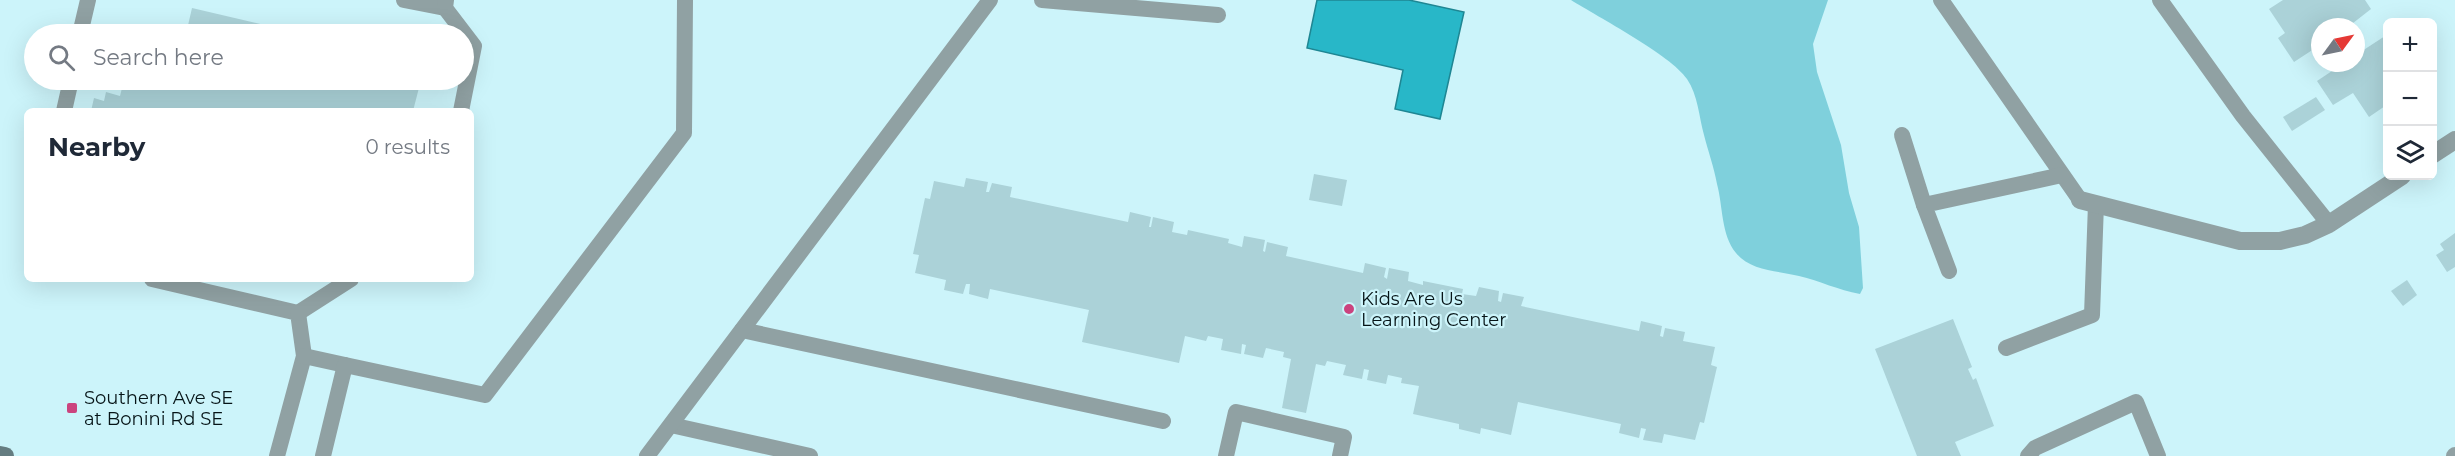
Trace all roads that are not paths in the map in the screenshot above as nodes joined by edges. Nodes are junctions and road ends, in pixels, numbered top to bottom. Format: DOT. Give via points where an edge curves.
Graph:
graph roads {
  1 [pos="88,0"];
  2 [pos="404,0"];
  3 [pos="686,0"];
  4 [pos="990,0"];
  5 [pos="1042,0"];
  6 [pos="1941,0"];
  7 [pos="2160,0"];
  8 [pos="446,4"];
  9 [pos="1218,15"];
  10 [pos="82,24"];
  11 [pos="460,24"];
  12 [pos="69,90"];
  13 [pos="464,90"];
  14 [pos="65,108"];
  15 [pos="461,108"];
  16 [pos="1902,135"];
  17 [pos="2455,140"];
  18 [pos="2437,152"];
  19 [pos="2062,175"];
  20 [pos="2396,180"];
  21 [pos="2088,202"];
  22 [pos="1924,205"];
  23 [pos="2329,224"];
  24 [pos="1949,271"];
  25 [pos="165,282"];
  26 [pos="346,282"];
  27 [pos="298,312"];
  28 [pos="742,330"];
  29 [pos="2006,348"];
  30 [pos="304,356"];
  31 [pos="345,365"];
  32 [pos="1163,421"];
  33 [pos="670,425"];
  34 [pos="0,455"];
  35 [pos="5,456"];
  36 [pos="277,456"];
  37 [pos="323,456"];
  38 [pos="647,456"];
  39 [pos="810,456"];
  40 [pos="1226,456"];
  41 [pos="1340,456"];
  42 [pos="2028,456"];
  43 [pos="2158,456"];
  1 -- 10 [label="lane"];
  2 -- 8 [label="lane"];
  3 -- 31 [label="lane" via="684,133 485,395"];
  4 -- 28 [label="lane"];
  5 -- 9 [label="lane"];
  6 -- 19 [label="lane"];
  7 -- 23 [label="lane" via="2243,116"];
  8 -- 11 [label="lane"];
  12 -- 14 [label="lane"];
  13 -- 15 [label="lane"];
  16 -- 22 [label="lane"];
  17 -- 18 [label="street"];
  19 -- 21 [label="lane"];
  19 -- 22 [label="lane"];
  20 -- 23 [label="street"];
  21 -- 23 [label="street" via="2257,243 2292,239"];
  21 -- 29 [label="lane" via="2092,315"];
  22 -- 24 [label="lane"];
  25 -- 27 [label="lane"];
  26 -- 27 [label="lane"];
  27 -- 30 [label="lane"];
  28 -- 32 [label="lane"];
  28 -- 33 [label="lane"];
  30 -- 31 [label="lane"];
  30 -- 36 [label="lane"];
  31 -- 37 [label="lane"];
  33 -- 38 [label="lane"];
  33 -- 39 [label="lane"];
  34 -- 35 [label="main road"];
  40 -- 41 [label="lane" via="1236,412 1344,437"];
  42 -- 43 [label="lane" via="2035,448 2136,402"];
}
